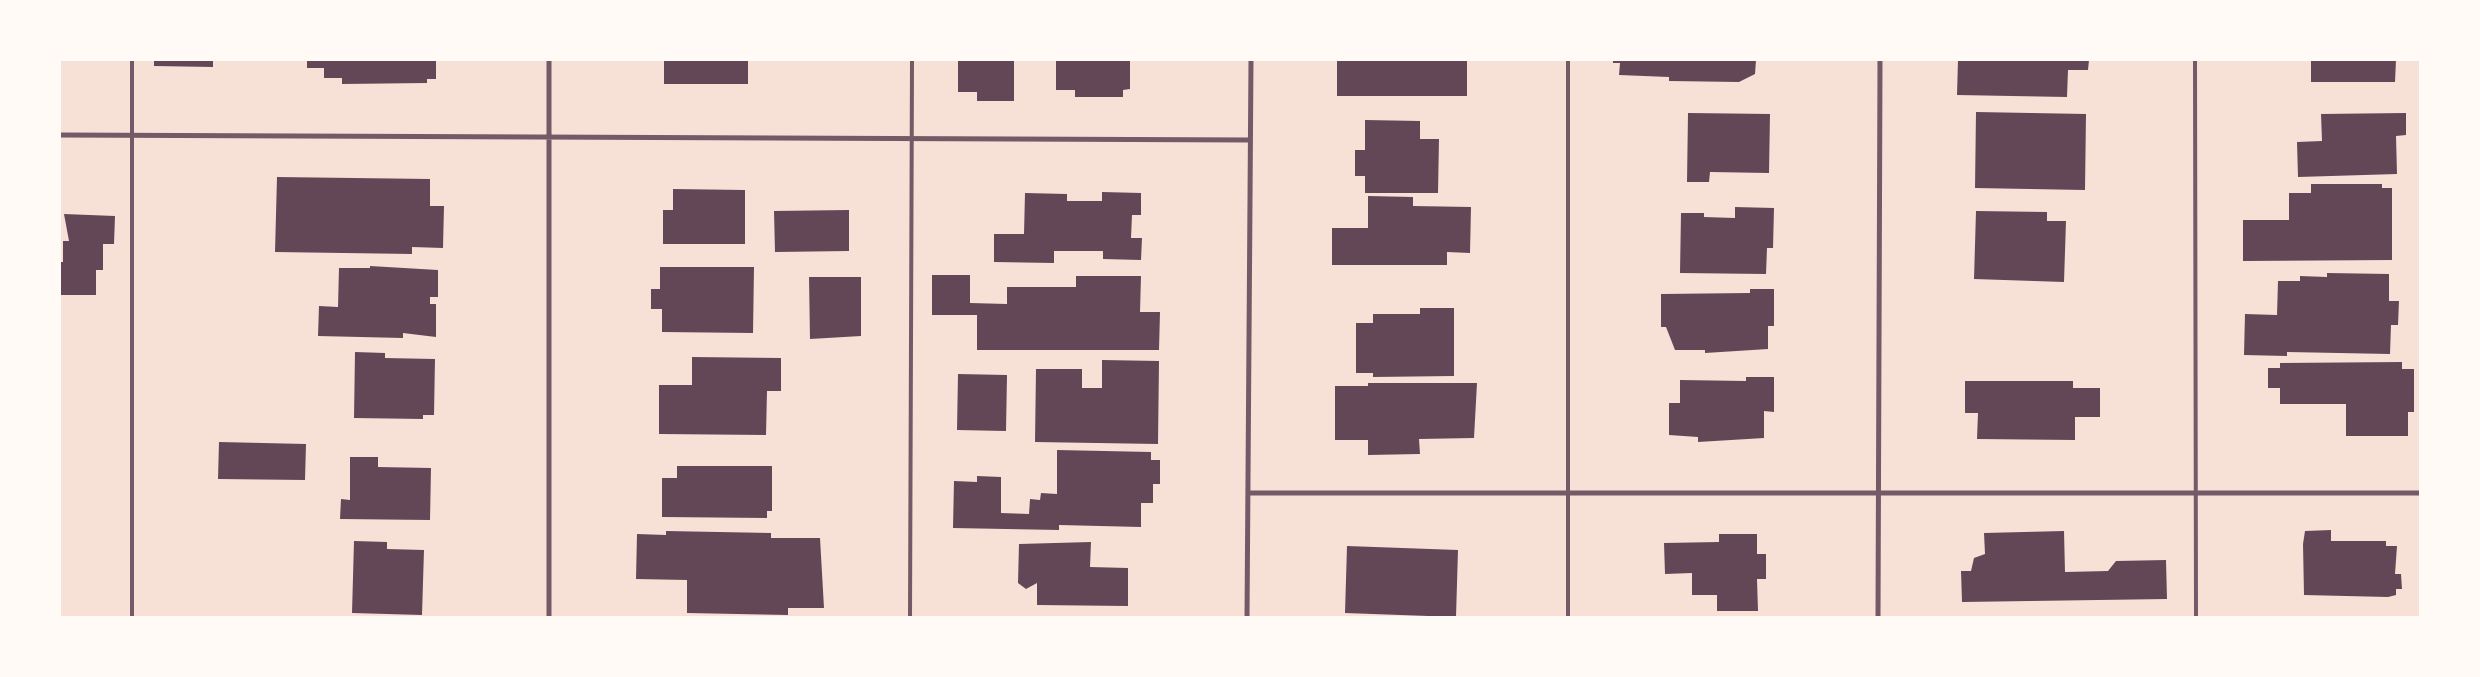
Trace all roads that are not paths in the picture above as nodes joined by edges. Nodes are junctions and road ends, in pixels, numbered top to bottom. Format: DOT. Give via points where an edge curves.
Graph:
graph roads {
  1 [pos="132,60"];
  2 [pos="549,60"];
  3 [pos="912,60"];
  4 [pos="1250,60"];
  5 [pos="1568,60"];
  6 [pos="1880,60"];
  7 [pos="2195,60"];
  8 [pos="60,134"];
  9 [pos="132,134"];
  10 [pos="550,136"];
  11 [pos="912,138"];
  12 [pos="1250,140"];
  13 [pos="1248,493"];
  14 [pos="1569,493"];
  15 [pos="1878,493"];
  16 [pos="2197,493"];
  17 [pos="2420,493"];
  18 [pos="132,617"];
  19 [pos="549,617"];
  20 [pos="910,617"];
  21 [pos="1247,617"];
  22 [pos="1568,617"];
  23 [pos="1878,617"];
  24 [pos="2196,617"];
  1 -- 9 [label="lane"];
  2 -- 10 [label="street"];
  3 -- 11 [label="lane"];
  4 -- 12 [label="street"];
  5 -- 14 [label="lane"];
  6 -- 15 [label="street"];
  7 -- 16 [label="lane"];
  8 -- 9 [label="street"];
  9 -- 10 [label="street"];
  9 -- 18 [label="lane"];
  10 -- 11 [label="street"];
  10 -- 19 [label="street"];
  11 -- 12 [label="street"];
  11 -- 20 [label="lane"];
  12 -- 13 [label="street"];
  13 -- 14 [label="street"];
  13 -- 21 [label="street"];
  14 -- 15 [label="street"];
  14 -- 22 [label="lane"];
  15 -- 16 [label="street"];
  15 -- 23 [label="street"];
  16 -- 17 [label="street"];
  16 -- 24 [label="lane"];
}
